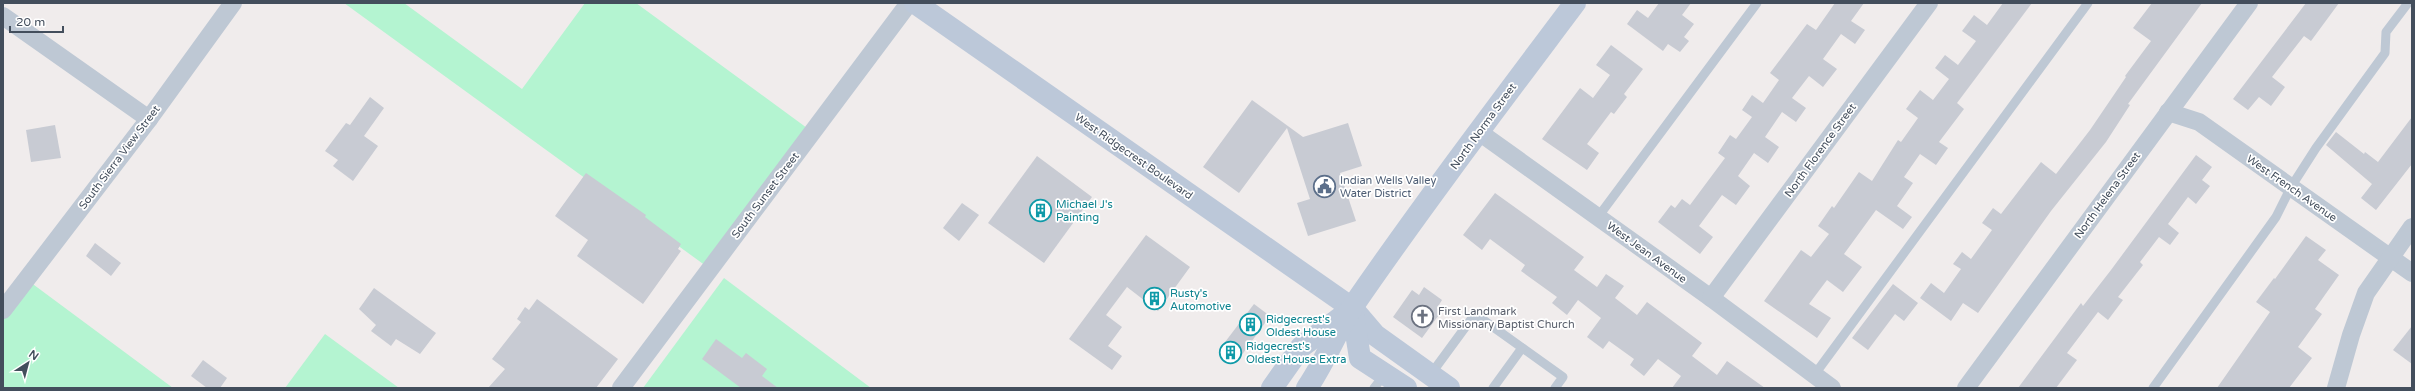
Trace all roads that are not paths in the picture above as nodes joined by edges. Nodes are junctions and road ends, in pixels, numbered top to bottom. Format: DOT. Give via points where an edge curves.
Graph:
graph roads {
  1 [pos="234,3"];
  2 [pos="908,3"];
  3 [pos="915,3"];
  4 [pos="1575,3"];
  5 [pos="1757,3"];
  6 [pos="1929,3"];
  7 [pos="2088,3"];
  8 [pos="2249,3"];
  9 [pos="2408,3"];
  10 [pos="3,16"];
  11 [pos="2168,112"];
  12 [pos="148,119"];
  13 [pos="1479,132"];
  14 [pos="2291,187"];
  15 [pos="1598,217"];
  16 [pos="2412,226"];
  17 [pos="2389,257"];
  18 [pos="2412,273"];
  19 [pos="1711,298"];
  20 [pos="1352,308"];
  21 [pos="3,310"];
  22 [pos="1522,348"];
  23 [pos="1815,374"];
  24 [pos="1430,375"];
  25 [pos="1387,383"];
  26 [pos="621,388"];
  27 [pos="1272,388"];
  28 [pos="1307,388"];
  29 [pos="1449,388"];
  30 [pos="1493,388"];
  31 [pos="1555,388"];
  32 [pos="1832,388"];
  33 [pos="1966,388"];
  34 [pos="2154,388"];
  35 [pos="2336,388"];
  1 -- 12 [label="street, South Sierra View Street"];
  2 -- 26 [label="street, South Sunset Street"];
  3 -- 20 [label="main road, West Ridgecrest Boulevard"];
  4 -- 13 [label="main road, North Norma Street"];
  5 -- 15 [label="lane"];
  6 -- 19 [label="street, North Florence Street"];
  7 -- 23 [label="lane"];
  8 -- 11 [label="street, North Helena Street"];
  9 -- 14 [label="lane" via="2386,32 2385,53"];
  10 -- 12 [label="street"];
  11 -- 14 [label="street, West French Avenue" via="2199,122"];
  11 -- 33 [label="street, North Helena Street"];
  12 -- 21 [label="street, South Sierra View Street"];
  13 -- 15 [label="street, West Jean Avenue"];
  13 -- 20 [label="main road, North Norma Street"];
  14 -- 17 [label="street, West French Avenue"];
  14 -- 34 [label="lane" via="2276,217"];
  15 -- 19 [label="street, West Jean Avenue"];
  16 -- 17 [label="street"];
  17 -- 18 [label="street, West French Avenue"];
  17 -- 35 [label="street" via="2366,293"];
  19 -- 23 [label="street, West Jean Avenue"];
  20 -- 24 [label="main road, West Ridgecrest Boulevard" via="1375,335"];
  20 -- 25 [label="main road" via="1360,358"];
  20 -- 27 [label="main road" via="1301,347"];
  20 -- 28 [label="main road" via="1323,366"];
  22 -- 24 [label="lane" via="1475,314"];
  22 -- 30 [label="lane"];
  22 -- 31 [label="lane" via="1563,377"];
  23 -- 32 [label="street"];
  24 -- 29 [label="main road, West Ridgecrest Boulevard"];
}
